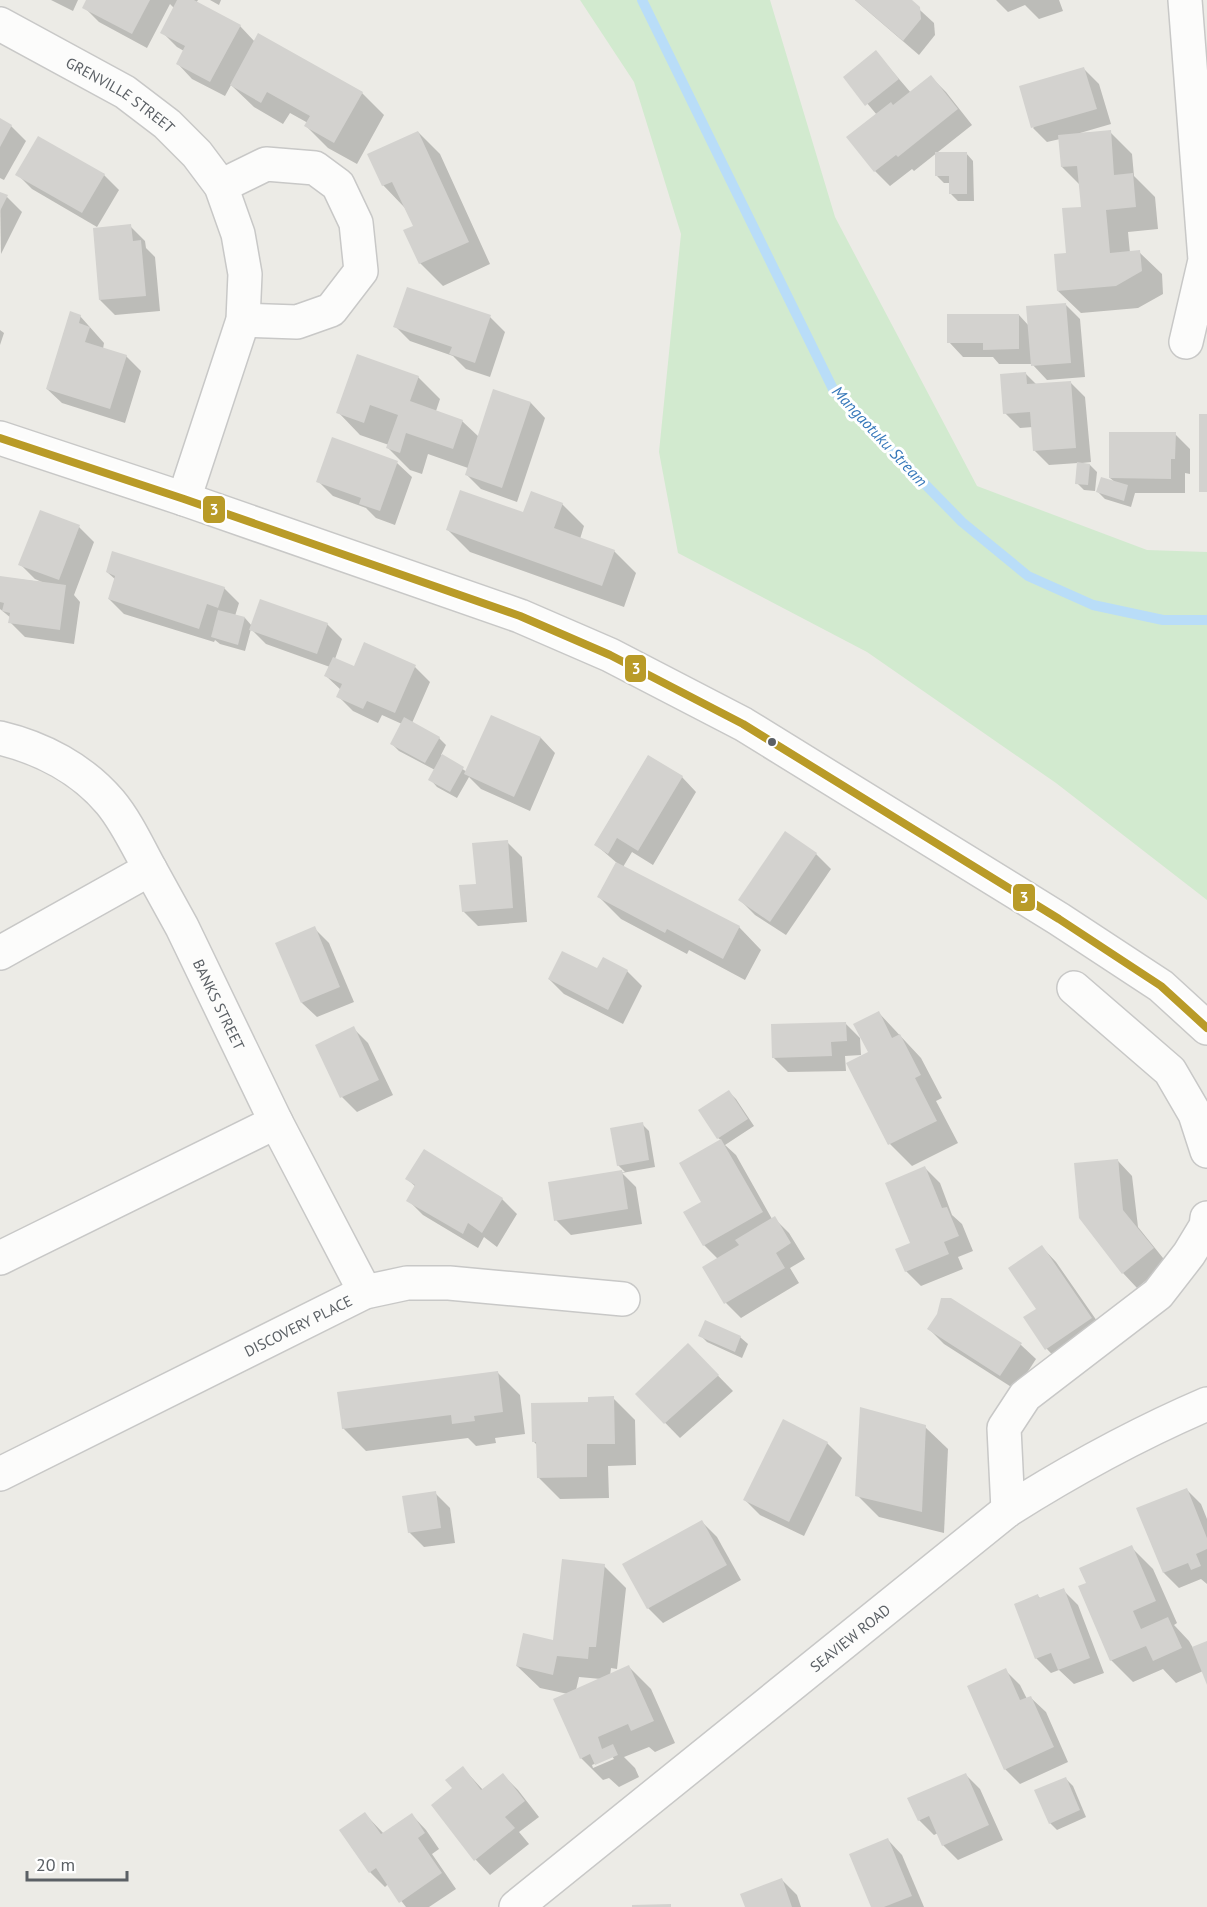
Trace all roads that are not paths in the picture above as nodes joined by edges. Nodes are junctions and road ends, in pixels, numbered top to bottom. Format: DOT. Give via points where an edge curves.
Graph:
graph roads {
  1 [pos="1185,0"];
  2 [pos="0,24"];
  3 [pos="221,186"];
  4 [pos="243,320"];
  5 [pos="1186,342"];
  6 [pos="0,438"];
  7 [pos="184,499"];
  8 [pos="0,738"];
  9 [pos="150,869"];
  10 [pos="0,952"];
  11 [pos="1074,988"];
  12 [pos="1207,1028"];
  13 [pos="276,1122"];
  14 [pos="1207,1151"];
  15 [pos="1207,1218"];
  16 [pos="0,1257"];
  17 [pos="364,1292"];
  18 [pos="622,1299"];
  19 [pos="1207,1404"];
  20 [pos="0,1474"];
  21 [pos="1008,1510"];
  22 [pos="516,1907"];
  1 -- 5 [label="street" via="1205,260"];
  2 -- 3 [label="street, GRENVILLE STREET" via="125,92 175,132"];
  3 -- 4 [label="street, GRENVILLE STREET" via="238,234 244,274"];
  3 -- 4 [label="street" via="266,164 315,168 338,185 356,222 361,271 331,310 297,322"];
  4 -- 7 [label="street, GRENVILLE STREET"];
  6 -- 7 [label="street"];
  7 -- 12 [label="street" via="520,616 610,655 743,724 1059,919 1161,986"];
  8 -- 9 [label="street, BANKS STREET" via="52,756 91,781 111,803"];
  9 -- 10 [label="street"];
  9 -- 13 [label="street, BANKS STREET"];
  11 -- 14 [label="street" via="1170,1071 1195,1114"];
  13 -- 16 [label="street"];
  13 -- 17 [label="street, BANKS STREET"];
  15 -- 21 [label="street" via="1189,1254 1158,1294 1025,1396 1004,1428"];
  17 -- 18 [label="street, DISCOVERY PLACE" via="407,1283 449,1283"];
  17 -- 20 [label="street, DISCOVERY PLACE"];
  19 -- 21 [label="street, SEAVIEW ROAD" via="1071,1471"];
  21 -- 22 [label="street, SEAVIEW ROAD"];
}
